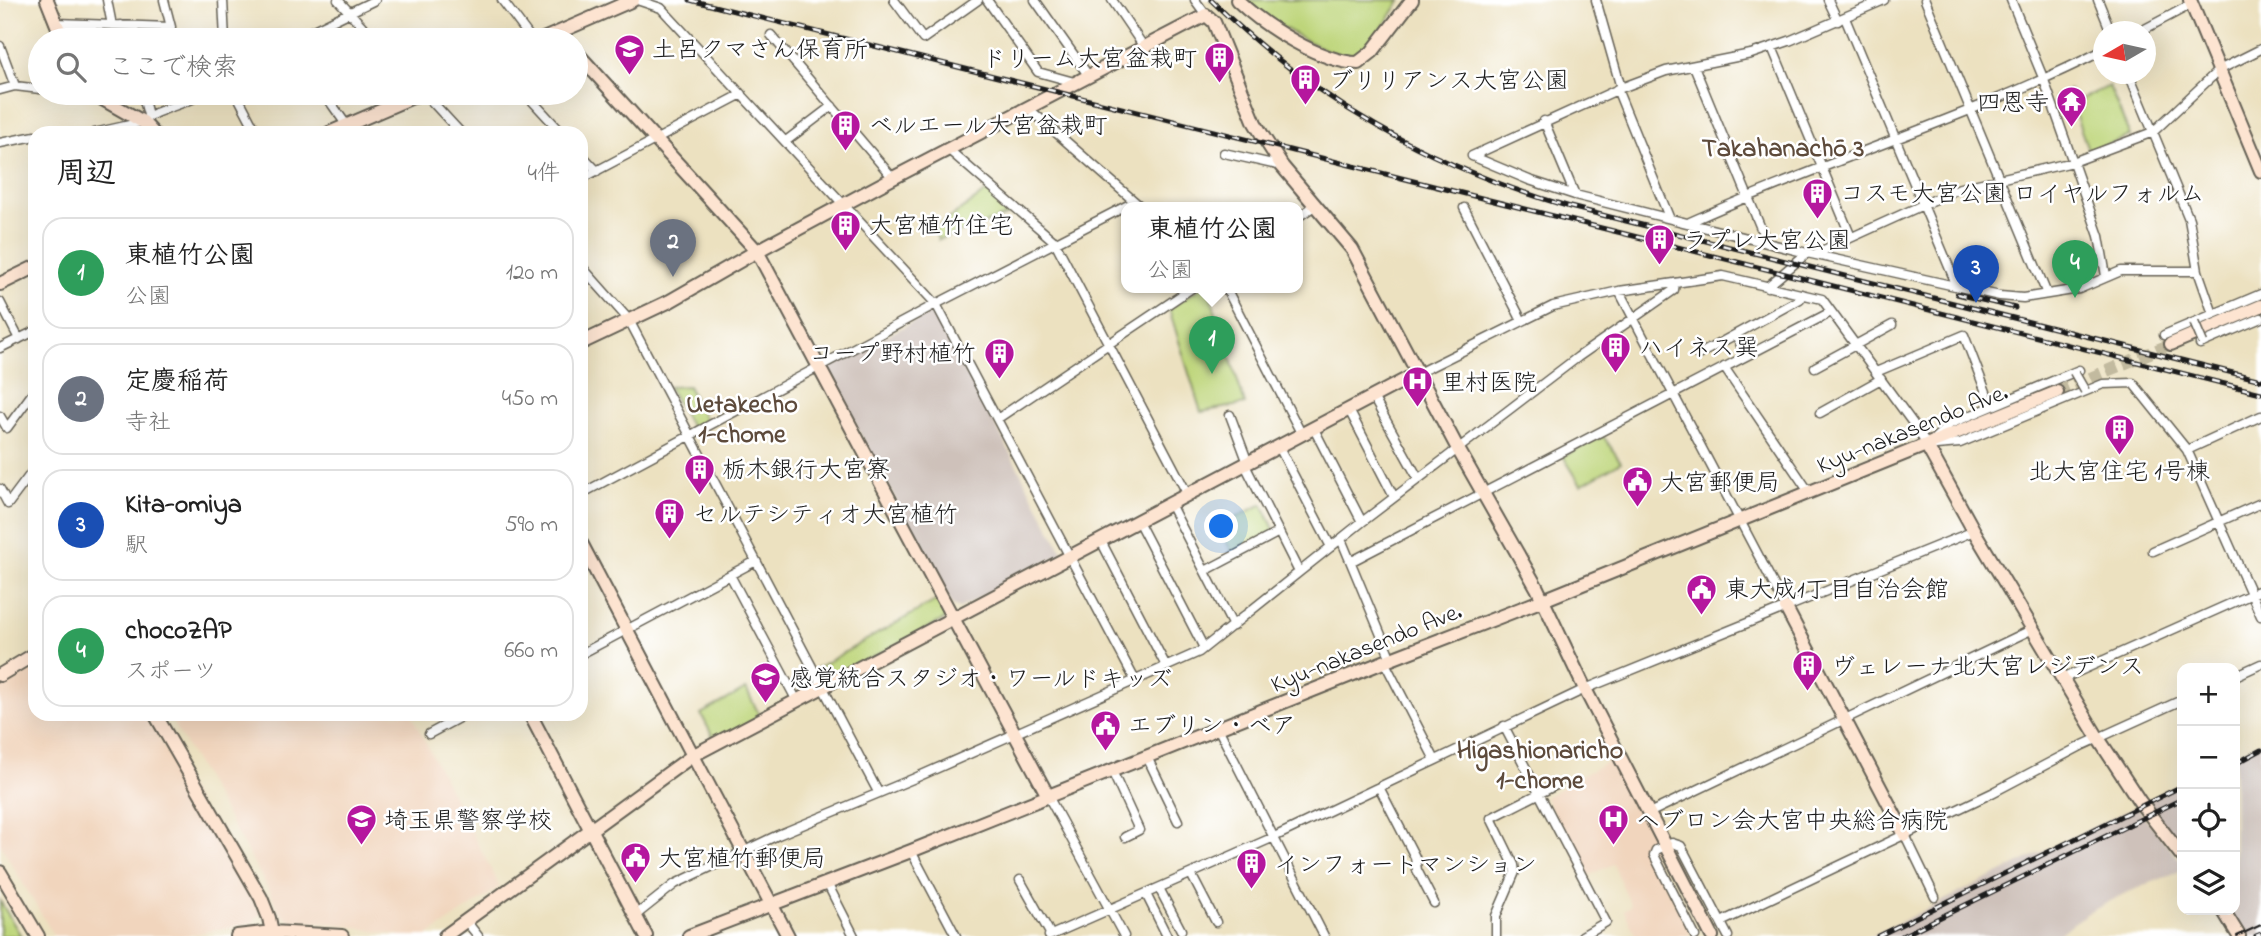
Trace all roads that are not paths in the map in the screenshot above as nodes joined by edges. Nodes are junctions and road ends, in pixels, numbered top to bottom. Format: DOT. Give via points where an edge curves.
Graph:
graph roads {
  1 [pos="47,0"];
  2 [pos="107,0"];
  3 [pos="164,0"];
  4 [pos="223,0"];
  5 [pos="338,0"];
  6 [pos="375,0"];
  7 [pos="502,0"];
  8 [pos="635,0"];
  9 [pos="894,0"];
  10 [pos="978,0"];
  11 [pos="987,0"];
  12 [pos="1035,0"];
  13 [pos="1112,0"];
  14 [pos="1195,0"];
  15 [pos="1237,0"];
  16 [pos="1412,0"];
  17 [pos="1596,0"];
  18 [pos="1828,0"];
  19 [pos="1884,0"];
  20 [pos="1925,0"];
  21 [pos="2011,0"];
  22 [pos="2098,0"];
  23 [pos="2191,2"];
  24 [pos="348,11"];
  25 [pos="1206,15"];
  26 [pos="1842,19"];
  27 [pos="2107,21"];
  28 [pos="2156,22"];
  29 [pos="56,23"];
  30 [pos="117,25"];
  31 [pos="58,28"];
  32 [pos="119,28"];
  33 [pos="224,28"];
  34 [pos="316,28"];
  35 [pos="364,28"];
  36 [pos="523,28"];
  37 [pos="578,28"];
  38 [pos="771,35"];
  39 [pos="0,46"];
  40 [pos="1144,47"];
  41 [pos="1772,47"];
  42 [pos="2261,49"];
  43 [pos="2093,56"];
  44 [pos="588,65"];
  45 [pos="1694,66"];
  46 [pos="2219,70"];
  47 [pos="1088,75"];
  48 [pos="2044,80"];
  49 [pos="1074,82"];
  50 [pos="2133,84"];
  51 [pos="15,86"];
  52 [pos="28,88"];
  53 [pos="1619,88"];
  54 [pos="0,90"];
  55 [pos="742,94"];
  56 [pos="116,105"];
  57 [pos="143,105"];
  58 [pos="183,105"];
  59 [pos="242,105"];
  60 [pos="333,105"];
  61 [pos="399,105"];
  62 [pos="434,105"];
  63 [pos="536,105"];
  64 [pos="832,106"];
  65 [pos="1028,108"];
  66 [pos="1971,109"];
  67 [pos="145,119"];
  68 [pos="1545,121"];
  69 [pos="119,126"];
  70 [pos="149,126"];
  71 [pos="253,126"];
  72 [pos="348,126"];
  73 [pos="356,126"];
  74 [pos="454,126"];
  75 [pos="556,126"];
  76 [pos="2152,132"];
  77 [pos="28,137"];
  78 [pos="1895,138"];
  79 [pos="657,139"];
  80 [pos="786,141"];
  81 [pos="0,143"];
  82 [pos="949,150"];
  83 [pos="1224,153"];
  84 [pos="588,161"];
  85 [pos="2073,162"];
  86 [pos="1282,166"];
  87 [pos="1821,166"];
  88 [pos="597,171"];
  89 [pos="2261,171"];
  90 [pos="588,176"];
  91 [pos="893,178"];
  92 [pos="2000,178"];
  93 [pos="1575,195"];
  94 [pos="1748,196"];
  95 [pos="1135,202"];
  96 [pos="844,205"];
  97 [pos="1316,205"];
  98 [pos="1923,205"];
  99 [pos="1464,208"];
  100 [pos="1121,213"];
  101 [pos="1303,214"];
  102 [pos="1669,217"];
  103 [pos="1690,222"];
  104 [pos="1851,237"];
  105 [pos="1055,242"];
  106 [pos="1767,243"];
  107 [pos="757,251"];
  108 [pos="1811,254"];
  109 [pos="28,270"];
  110 [pos="2198,271"];
  111 [pos="588,274"];
  112 [pos="2106,276"];
  113 [pos="1675,283"];
  114 [pos="0,284"];
  115 [pos="1767,286"];
  116 [pos="1958,286"];
  117 [pos="1619,291"];
  118 [pos="1184,293"];
  119 [pos="1229,293"];
  120 [pos="1801,294"];
  121 [pos="2047,294"];
  122 [pos="2261,294"];
  123 [pos="0,302"];
  124 [pos="936,304"];
  125 [pos="2261,306"];
  126 [pos="1831,312"];
  127 [pos="2213,314"];
  128 [pos="2261,318"];
  129 [pos="1634,319"];
  130 [pos="629,320"];
  131 [pos="1522,321"];
  132 [pos="2194,322"];
  133 [pos="1892,325"];
  134 [pos="28,334"];
  135 [pos="1735,335"];
  136 [pos="19,339"];
  137 [pos="588,340"];
  138 [pos="2167,340"];
  139 [pos="1108,343"];
  140 [pos="1855,345"];
  141 [pos="0,348"];
  142 [pos="1698,355"];
  143 [pos="1746,356"];
  144 [pos="1724,367"];
  145 [pos="1815,367"];
  146 [pos="819,368"];
  147 [pos="1418,373"];
  148 [pos="1878,376"];
  149 [pos="2116,380"];
  150 [pos="2106,384"];
  151 [pos="2057,391"];
  152 [pos="2085,391"];
  153 [pos="1673,394"];
  154 [pos="1373,397"];
  155 [pos="28,400"];
  156 [pos="1991,405"];
  157 [pos="1349,410"];
  158 [pos="1820,413"];
  159 [pos="1230,415"];
  160 [pos="0,416"];
  161 [pos="2261,416"];
  162 [pos="998,419"];
  163 [pos="1308,432"];
  164 [pos="690,436"];
  165 [pos="1927,446"];
  166 [pos="1279,447"];
  167 [pos="1458,449"];
  168 [pos="2187,450"];
  169 [pos="1247,464"];
  170 [pos="28,477"];
  171 [pos="1418,478"];
  172 [pos="0,489"];
  173 [pos="588,490"];
  174 [pos="1810,492"];
  175 [pos="1483,493"];
  176 [pos="1188,495"];
  177 [pos="1394,497"];
  178 [pos="2261,503"];
  179 [pos="1170,505"];
  180 [pos="1740,520"];
  181 [pos="1138,522"];
  182 [pos="1362,522"];
  183 [pos="2218,522"];
  184 [pos="1279,531"];
  185 [pos="1974,531"];
  186 [pos="1341,539"];
  187 [pos="1101,541"];
  188 [pos="1331,547"];
  189 [pos="2153,551"];
  190 [pos="588,556"];
  191 [pos="1070,557"];
  192 [pos="756,561"];
  193 [pos="1352,561"];
  194 [pos="1205,571"];
  195 [pos="1299,572"];
  196 [pos="730,575"];
  197 [pos="2261,590"];
  198 [pos="2251,594"];
  199 [pos="1543,600"];
  200 [pos="1786,608"];
  201 [pos="2261,616"];
  202 [pos="952,619"];
  203 [pos="1233,625"];
  204 [pos="628,629"];
  205 [pos="2033,629"];
  206 [pos="1204,648"];
  207 [pos="588,650"];
  208 [pos="28,658"];
  209 [pos="1387,660"];
  210 [pos="2261,664"];
  211 [pos="1166,666"];
  212 [pos="2240,674"];
  213 [pos="0,675"];
  214 [pos="2064,678"];
  215 [pos="1135,680"];
  216 [pos="823,688"];
  217 [pos="1585,689"];
  218 [pos="797,701"];
  219 [pos="2177,702"];
  220 [pos="1845,719"];
  221 [pos="159,721"];
  222 [pos="453,721"];
  223 [pos="534,721"];
  224 [pos="1504,726"];
  225 [pos="1218,728"];
  226 [pos="429,734"];
  227 [pos="1014,734"];
  228 [pos="2098,738"];
  229 [pos="692,756"];
  230 [pos="1147,757"];
  231 [pos="1434,760"];
  232 [pos="1112,771"];
  233 [pos="1558,784"];
  234 [pos="1380,787"];
  235 [pos="878,792"];
  236 [pos="1538,795"];
  237 [pos="1048,796"];
  238 [pos="1649,813"];
  239 [pos="1178,821"];
  240 [pos="591,831"];
  241 [pos="1905,835"];
  242 [pos="1125,837"];
  243 [pos="1274,837"];
  244 [pos="1665,846"];
  245 [pos="743,851"];
  246 [pos="911,851"];
  247 [pos="2179,852"];
  248 [pos="0,872"];
  249 [pos="1191,874"];
  250 [pos="1020,880"];
  251 [pos="827,883"];
  252 [pos="1158,888"];
  253 [pos="1146,894"];
  254 [pos="1935,897"];
  255 [pos="1434,903"];
  256 [pos="772,904"];
  257 [pos="1110,910"];
  258 [pos="636,915"];
  259 [pos="2226,915"];
  260 [pos="466,920"];
  261 [pos="1216,922"];
  262 [pos="1721,922"];
  263 [pos="1181,930"];
  264 [pos="272,932"];
  265 [pos="38,936"];
  266 [pos="237,936"];
  267 [pos="342,936"];
  268 [pos="445,936"];
  269 [pos="478,936"];
  270 [pos="646,936"];
  271 [pos="689,936"];
  272 [pos="788,936"];
  273 [pos="854,936"];
  274 [pos="956,936"];
  275 [pos="1050,936"];
  276 [pos="1124,936"];
  277 [pos="1167,936"];
  278 [pos="1324,936"];
  279 [pos="1496,936"];
  280 [pos="1582,936"];
  281 [pos="1693,936"];
  282 [pos="1712,936"];
  283 [pos="1728,936"];
  284 [pos="2238,936"];
  1 -- 29 [label="street"];
  2 -- 30 [label="street"];
  3 -- 30 [label="street" via="171,27"];
  4 -- 33 [label="street"];
  5 -- 24 [label="street"];
  6 -- 24 [label="street"];
  7 -- 36 [label="street"];
  8 -- 37 [label="street"];
  8 -- 55 [label="street" via="661,9"];
  9 -- 10 [label="street" via="923,38"];
  11 -- 49 [label="street" via="1038,72"];
  12 -- 47 [label="street"];
  13 -- 40 [label="street"];
  14 -- 25 [label="street"];
  15 -- 16 [label="street" via="1284,36 1358,63"];
  17 -- 53 [label="street"];
  18 -- 26 [label="street"];
  19 -- 26 [label="street"];
  20 -- 66 [label="street"];
  21 -- 48 [label="street"];
  22 -- 27 [label="street"];
  23 -- 28 [label="street"];
  23 -- 46 [label="street"];
  24 -- 34 [label="street"];
  24 -- 35 [label="street"];
  25 -- 40 [label="street"];
  25 -- 86 [label="street" via="1214,22 1255,122"];
  26 -- 41 [label="street"];
  26 -- 78 [label="street"];
  29 -- 30 [label="street"];
  29 -- 31 [label="street"];
  30 -- 32 [label="street"];
  38 -- 64 [label="street"];
  39 -- 51 [label="street"];
  40 -- 47 [label="street"];
  41 -- 45 [label="street"];
  41 -- 87 [label="street"];
  42 -- 46 [label="street"];
  43 -- 48 [label="street"];
  44 -- 79 [label="street"];
  45 -- 53 [label="street"];
  45 -- 94 [label="street"];
  46 -- 76 [label="street"];
  46 -- 89 [label="street"];
  47 -- 49 [label="street"];
  48 -- 66 [label="street"];
  48 -- 85 [label="street"];
  49 -- 65 [label="street"];
  50 -- 76 [label="street"];
  51 -- 52 [label="street"];
  51 -- 54 [label="street"];
  53 -- 68 [label="street"];
  53 -- 102 [label="street"];
  55 -- 79 [label="street"];
  55 -- 80 [label="street"];
  56 -- 67 [label="street"];
  57 -- 67 [label="street"];
  58 -- 67 [label="street"];
  59 -- 71 [label="street"];
  60 -- 72 [label="street"];
  61 -- 73 [label="street"];
  62 -- 74 [label="street"];
  63 -- 75 [label="street"];
  64 -- 80 [label="street"];
  64 -- 91 [label="street"];
  65 -- 82 [label="street"];
  65 -- 95 [label="street"];
  66 -- 78 [label="street"];
  66 -- 92 [label="street"];
  67 -- 69 [label="street"];
  67 -- 70 [label="street"];
  68 -- 93 [label="street"];
  68 -- 93 [label="street" via="1472,156"];
  76 -- 85 [label="street"];
  76 -- 110 [label="street" via="2189,219"];
  77 -- 81 [label="street"];
  78 -- 87 [label="street"];
  78 -- 98 [label="street"];
  79 -- 88 [label="street"];
  79 -- 107 [label="street"];
  80 -- 96 [label="street"];
  82 -- 91 [label="street"];
  82 -- 105 [label="street"];
  83 -- 86 [label="street"];
  84 -- 88 [label="street"];
  85 -- 92 [label="street"];
  85 -- 112 [label="street" via="2099,236"];
  86 -- 97 [label="street"];
  87 -- 94 [label="street"];
  87 -- 104 [label="street"];
  88 -- 90 [label="street"];
  91 -- 96 [label="street"];
  92 -- 98 [label="street" via="1960,188"];
  92 -- 121 [label="street"];
  93 -- 102 [label="street"];
  94 -- 103 [label="street"];
  94 -- 106 [label="street"];
  96 -- 107 [label="street"];
  96 -- 124 [label="street"];
  97 -- 101 [label="street"];
  97 -- 147 [label="street" via="1352,249"];
  98 -- 104 [label="street"];
  98 -- 116 [label="street"];
  99 -- 131 [label="street"];
  100 -- 105 [label="street"];
  102 -- 103 [label="street"];
  103 -- 106 [label="street"];
  104 -- 108 [label="street"];
  105 -- 124 [label="street"];
  105 -- 139 [label="street"];
  106 -- 108 [label="street"];
  107 -- 130 [label="street" via="670,302"];
  107 -- 146 [label="street"];
  108 -- 115 [label="street"];
  108 -- 116 [label="street"];
  109 -- 114 [label="street"];
  110 -- 112 [label="street" via="2121,271"];
  110 -- 127 [label="street"];
  111 -- 130 [label="street"];
  112 -- 121 [label="street" via="2078,289"];
  113 -- 115 [label="street" via="1723,276"];
  113 -- 117 [label="street"];
  113 -- 129 [label="street" via="1674,290"];
  115 -- 120 [label="street"];
  116 -- 121 [label="street" via="2013,298"];
  117 -- 129 [label="street"];
  117 -- 131 [label="street" via="1566,302"];
  118 -- 139 [label="street"];
  119 -- 163 [label="street"];
  120 -- 126 [label="street" via="1822,299"];
  120 -- 135 [label="street" via="1800,299"];
  122 -- 127 [label="street"];
  123 -- 136 [label="street"];
  124 -- 146 [label="street"];
  124 -- 162 [label="street"];
  125 -- 138 [label="street"];
  126 -- 140 [label="street"];
  126 -- 143 [label="street"];
  127 -- 132 [label="street"];
  128 -- 132 [label="street, bridge" via="2202,344"];
  129 -- 153 [label="street"];
  129 -- 167 [label="street" via="1577,356"];
  130 -- 137 [label="street"];
  130 -- 164 [label="street"];
  131 -- 147 [label="street"];
  132 -- 138 [label="street"];
  133 -- 140 [label="street"];
  134 -- 136 [label="street"];
  135 -- 142 [label="street"];
  135 -- 143 [label="street"];
  136 -- 141 [label="street"];
  139 -- 162 [label="street"];
  139 -- 176 [label="street"];
  140 -- 145 [label="street"];
  140 -- 148 [label="street"];
  143 -- 144 [label="street"];
  144 -- 153 [label="street"];
  144 -- 174 [label="street"];
  146 -- 164 [label="street"];
  146 -- 202 [label="street"];
  147 -- 154 [label="street"];
  147 -- 167 [label="street"];
  148 -- 156 [label="street" via="1964,335"];
  148 -- 158 [label="street"];
  148 -- 165 [label="street"];
  149 -- 150 [label="street"];
  150 -- 152 [label="street"];
  150 -- 168 [label="street" via="2133,383"];
  151 -- 165 [label="street, Kyu-nakasendo Ave."];
  152 -- 156 [label="street, bridge" via="2076,371"];
  152 -- 165 [label="street" via="1960,443"];
  153 -- 175 [label="street"];
  153 -- 180 [label="street"];
  154 -- 157 [label="street"];
  154 -- 171 [label="street"];
  155 -- 160 [label="street" via="7,428"];
  156 -- 165 [label="street" via="1950,424"];
  157 -- 163 [label="street"];
  157 -- 177 [label="street"];
  159 -- 169 [label="street"];
  161 -- 168 [label="street"];
  162 -- 191 [label="street"];
  163 -- 166 [label="street"];
  163 -- 182 [label="street"];
  164 -- 173 [label="street"];
  164 -- 192 [label="street"];
  165 -- 174 [label="street, Kyu-nakasendo Ave."];
  165 -- 185 [label="street"];
  166 -- 169 [label="street"];
  166 -- 188 [label="street"];
  167 -- 171 [label="street"];
  167 -- 175 [label="street"];
  168 -- 183 [label="street"];
  169 -- 176 [label="street"];
  169 -- 184 [label="street"];
  170 -- 172 [label="street" via="8,504"];
  171 -- 177 [label="street"];
  174 -- 180 [label="street, Kyu-nakasendo Ave."];
  175 -- 193 [label="street"];
  175 -- 199 [label="street"];
  176 -- 179 [label="street"];
  177 -- 182 [label="street"];
  178 -- 183 [label="street"];
  179 -- 181 [label="street"];
  179 -- 194 [label="street"];
  180 -- 199 [label="street, Kyu-nakasendo Ave."];
  180 -- 200 [label="street"];
  181 -- 187 [label="street"];
  181 -- 206 [label="street"];
  182 -- 186 [label="street"];
  183 -- 189 [label="street"];
  183 -- 198 [label="street"];
  184 -- 194 [label="street"];
  184 -- 195 [label="street"];
  185 -- 200 [label="street"];
  185 -- 205 [label="street"];
  186 -- 188 [label="street"];
  186 -- 193 [label="street"];
  187 -- 191 [label="street"];
  187 -- 211 [label="street"];
  188 -- 195 [label="street"];
  190 -- 204 [label="street"];
  191 -- 202 [label="street"];
  191 -- 215 [label="street"];
  192 -- 196 [label="street"];
  192 -- 216 [label="street"];
  193 -- 209 [label="street"];
  194 -- 203 [label="street"];
  195 -- 203 [label="street"];
  196 -- 204 [label="street"];
  196 -- 218 [label="street"];
  197 -- 198 [label="street"];
  198 -- 201 [label="street"];
  198 -- 214 [label="street"];
  199 -- 209 [label="street, Kyu-nakasendo Ave."];
  199 -- 217 [label="street"];
  200 -- 217 [label="street"];
  200 -- 220 [label="street"];
  202 -- 216 [label="street"];
  202 -- 227 [label="street"];
  203 -- 206 [label="street"];
  204 -- 207 [label="street"];
  204 -- 229 [label="street"];
  205 -- 214 [label="street"];
  205 -- 220 [label="street"];
  206 -- 211 [label="street"];
  208 -- 213 [label="street"];
  209 -- 225 [label="street, Kyu-nakasendo Ave."];
  209 -- 231 [label="street"];
  210 -- 212 [label="street"];
  211 -- 215 [label="street"];
  214 -- 228 [label="street"];
  215 -- 227 [label="street"];
  216 -- 218 [label="street"];
  216 -- 235 [label="street"];
  217 -- 224 [label="street"];
  217 -- 238 [label="street"];
  218 -- 229 [label="street"];
  219 -- 228 [label="street"];
  220 -- 238 [label="street"];
  220 -- 241 [label="street"];
  221 -- 264 [label="street" via="261,898"];
  222 -- 226 [label="street"];
  223 -- 240 [label="street"];
  224 -- 231 [label="street"];
  224 -- 236 [label="street"];
  225 -- 230 [label="street, Kyu-nakasendo Ave."];
  225 -- 243 [label="street"];
  227 -- 235 [label="street"];
  227 -- 237 [label="street"];
  228 -- 241 [label="street"];
  228 -- 247 [label="street"];
  229 -- 240 [label="street"];
  229 -- 245 [label="street"];
  230 -- 232 [label="street, Kyu-nakasendo Ave."];
  230 -- 239 [label="street"];
  231 -- 234 [label="street"];
  232 -- 237 [label="street, Kyu-nakasendo Ave."];
  232 -- 242 [label="street" via="1139,830"];
  233 -- 236 [label="street"];
  234 -- 243 [label="street"];
  234 -- 255 [label="street"];
  235 -- 245 [label="street"];
  236 -- 279 [label="street" via="1491,818 1515,872 1496,916"];
  236 -- 280 [label="street" via="1606,922"];
  237 -- 246 [label="street, Kyu-nakasendo Ave."];
  237 -- 257 [label="street"];
  238 -- 244 [label="street"];
  240 -- 258 [label="street"];
  240 -- 260 [label="street"];
  241 -- 254 [label="street"];
  241 -- 262 [label="street"];
  243 -- 249 [label="street"];
  243 -- 278 [label="street"];
  244 -- 262 [label="street" via="1681,846"];
  244 -- 281 [label="street" via="1654,855"];
  244 -- 282 [label="street"];
  245 -- 256 [label="street"];
  245 -- 258 [label="street" via="674,884"];
  246 -- 251 [label="street, Kyu-nakasendo Ave."];
  246 -- 274 [label="street"];
  248 -- 265 [label="street"];
  249 -- 252 [label="street"];
  249 -- 261 [label="street"];
  250 -- 275 [label="street"];
  251 -- 256 [label="street, Kyu-nakasendo Ave."];
  251 -- 273 [label="street"];
  252 -- 253 [label="street"];
  252 -- 263 [label="street"];
  253 -- 257 [label="street"];
  253 -- 277 [label="street"];
  256 -- 271 [label="street, Kyu-nakasendo Ave."];
  256 -- 272 [label="street"];
  257 -- 275 [label="street"];
  257 -- 276 [label="street"];
  258 -- 270 [label="street"];
  259 -- 284 [label="street"];
  260 -- 268 [label="street"];
  260 -- 269 [label="street"];
  262 -- 283 [label="street"];
  264 -- 266 [label="street"];
  264 -- 267 [label="street"];
}
